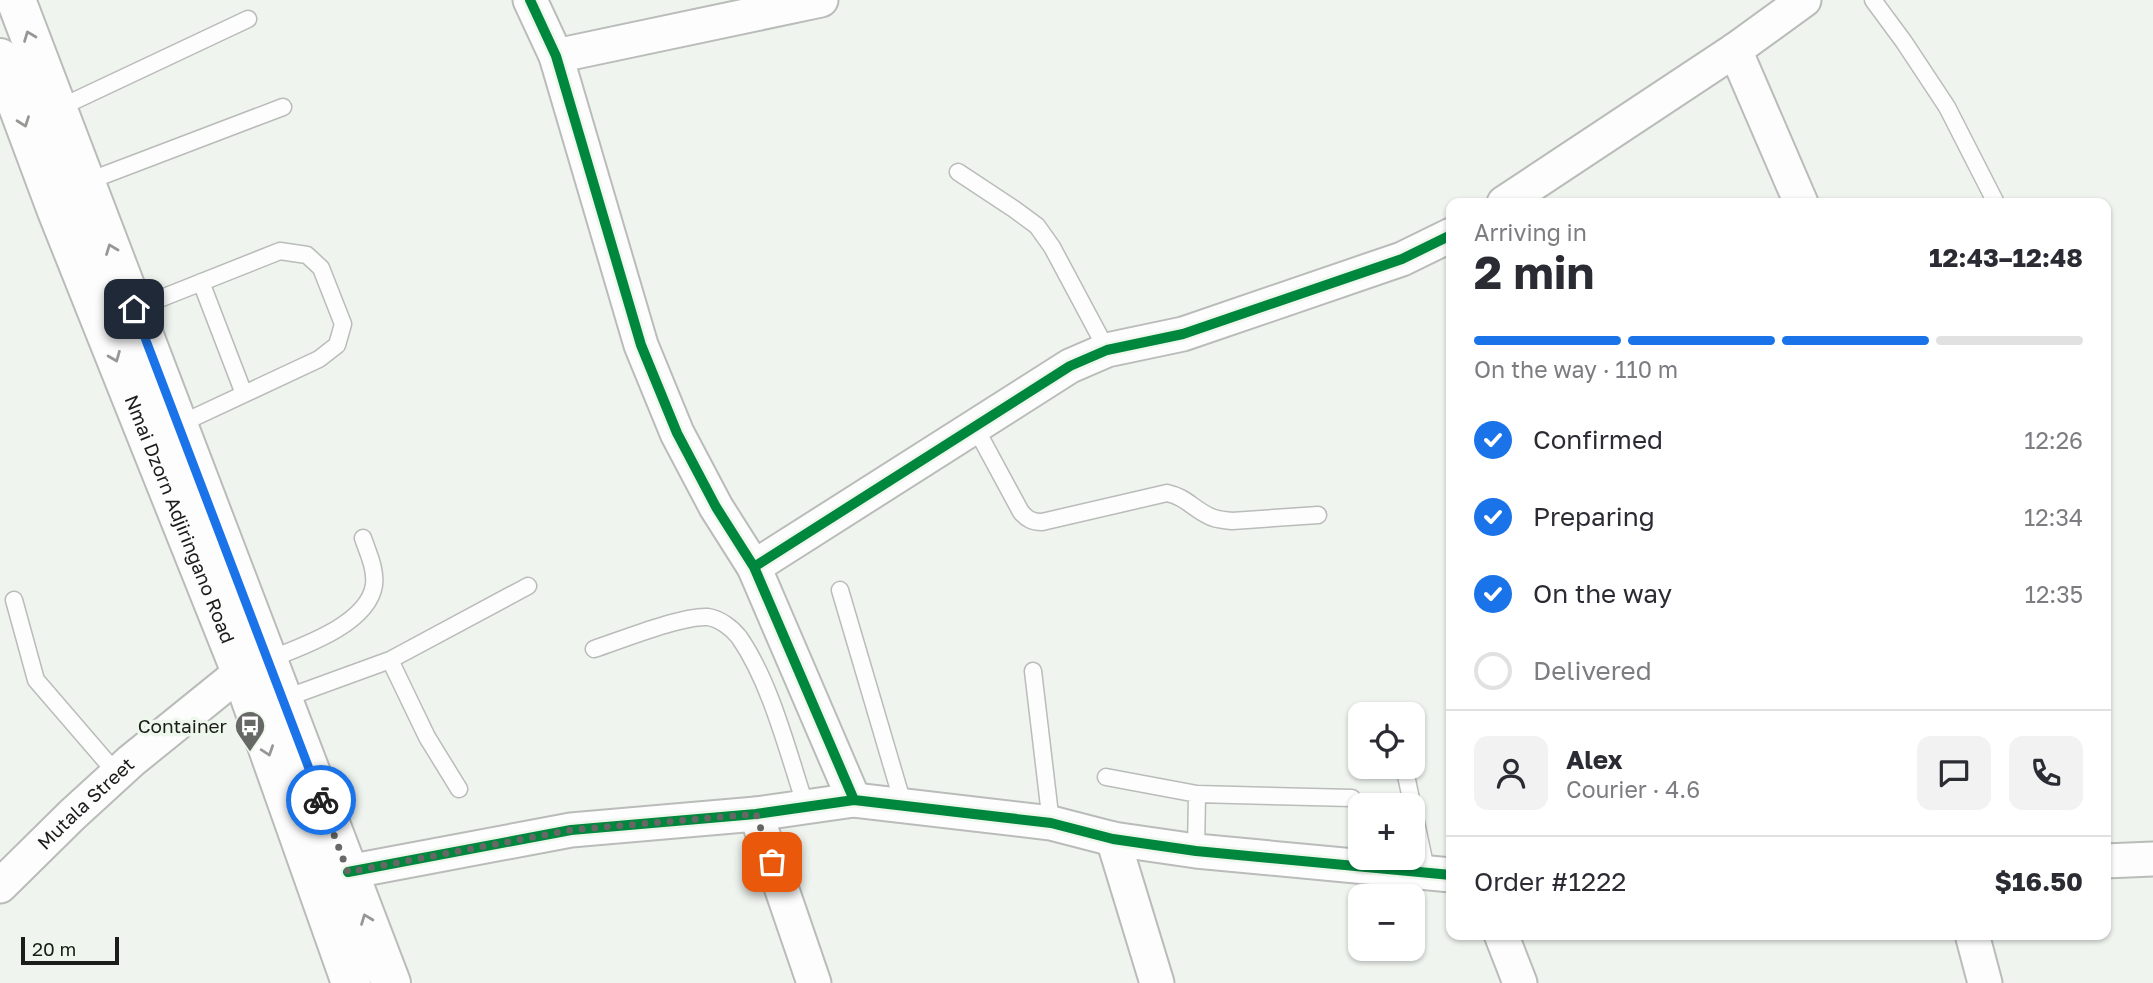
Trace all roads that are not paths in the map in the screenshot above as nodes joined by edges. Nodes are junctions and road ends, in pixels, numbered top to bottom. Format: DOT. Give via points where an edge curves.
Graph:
graph roads {
  1 [pos="16,0"];
  2 [pos="530,0"];
  3 [pos="821,0"];
  4 [pos="1804,0"];
  5 [pos="1873,0"];
  6 [pos="248,19"];
  7 [pos="1735,50"];
  8 [pos="556,57"];
  9 [pos="0,58"];
  10 [pos="283,107"];
  11 [pos="57,109"];
  12 [pos="957,172"];
  13 [pos="85,183"];
  14 [pos="1512,198"];
  15 [pos="1799,198"];
  16 [pos="1993,198"];
  17 [pos="1446,237"];
  18 [pos="201,282"];
  19 [pos="134,309"];
  20 [pos="1107,350"];
  21 [pos="244,394"];
  22 [pos="178,425"];
  23 [pos="975,427"];
  24 [pos="1318,515"];
  25 [pos="363,538"];
  26 [pos="754,567"];
  27 [pos="528,586"];
  28 [pos="840,590"];
  29 [pos="14,600"];
  30 [pos="594,649"];
  31 [pos="390,660"];
  32 [pos="254,666"];
  33 [pos="1033,671"];
  34 [pos="283,699"];
  35 [pos="117,774"];
  36 [pos="1106,777"];
  37 [pos="1408,779"];
  38 [pos="459,789"];
  39 [pos="1198,794"];
  40 [pos="1348,798"];
  41 [pos="854,800"];
  42 [pos="806,807"];
  43 [pos="904,807"];
  44 [pos="756,814"];
  45 [pos="1051,823"];
  46 [pos="1113,839"];
  47 [pos="1196,851"];
  48 [pos="2153,859"];
  49 [pos="2111,861"];
  50 [pos="348,872"];
  51 [pos="1439,875"];
  52 [pos="0,886"];
  53 [pos="1503,940"];
  54 [pos="1974,940"];
  55 [pos="351,983"];
  56 [pos="391,983"];
  57 [pos="814,983"];
  58 [pos="1157,983"];
  59 [pos="1520,983"];
  60 [pos="1985,983"];
  11 -- 1 [label="main road, Nmai Dzorn Adjiringano Road, one-way"];
  2 -- 8 [label="street"];
  3 -- 8 [label="street"];
  4 -- 7 [label="street"];
  5 -- 16 [label="lane" via="1947,107"];
  6 -- 11 [label="lane"];
  7 -- 14 [label="street"];
  7 -- 15 [label="street"];
  8 -- 26 [label="street" via="641,345 682,443"];
  9 -- 32 [label="main road, Nmai Dzorn Adjiringano Road, one-way" via="86,286"];
  10 -- 13 [label="lane"];
  11 -- 13 [label="main road, Nmai Dzorn Adjiringano Road"];
  12 -- 20 [label="lane" via="1037,226"];
  19 -- 13 [label="main road, Nmai Dzorn Adjiringano Road, one-way"];
  17 -- 20 [label="street" via="1402,259 1183,334"];
  18 -- 19 [label="lane"];
  18 -- 21 [label="lane"];
  18 -- 21 [label="lane" via="280,251 307,255 321,268 343,324 337,345 319,359"];
  19 -- 22 [label="main road, Nmai Dzorn Adjiringano Road"];
  20 -- 23 [label="street" via="1070,366"];
  21 -- 22 [label="lane"];
  22 -- 32 [label="main road, Nmai Dzorn Adjiringano Road"];
  23 -- 24 [label="lane" via="1021,512 1035,522 1167,493 1180,495 1220,520"];
  23 -- 26 [label="street"];
  25 -- 32 [label="lane" via="374,569 374,588 362,608 326,637"];
  26 -- 41 [label="street"];
  27 -- 31 [label="lane"];
  28 -- 43 [label="lane"];
  29 -- 35 [label="lane" via="36,680"];
  30 -- 42 [label="lane" via="689,618 709,617 725,623 738,636 767,692"];
  31 -- 34 [label="lane"];
  31 -- 38 [label="lane" via="426,737"];
  32 -- 34 [label="main road, Nmai Dzorn Adjiringano Road"];
  32 -- 35 [label="street, Mutala Street"];
  32 -- 55 [label="main road, Nmai Dzorn Adjiringano Road, one-way"];
  33 -- 45 [label="lane"];
  34 -- 50 [label="main road, Nmai Dzorn Adjiringano Road"];
  35 -- 52 [label="street, Mutala Street"];
  36 -- 39 [label="lane"];
  37 -- 51 [label="lane"];
  39 -- 40 [label="lane"];
  39 -- 47 [label="lane"];
  41 -- 42 [label="street"];
  41 -- 43 [label="street"];
  42 -- 44 [label="street"];
  43 -- 45 [label="street"];
  44 -- 50 [label="street" via="571,830"];
  44 -- 57 [label="street"];
  45 -- 46 [label="street"];
  46 -- 47 [label="street"];
  46 -- 58 [label="street"];
  47 -- 51 [label="street"];
  48 -- 49 [label="street"];
  56 -- 50 [label="main road, Nmai Dzorn Adjiringano Road, one-way"];
  53 -- 59 [label="street"];
  54 -- 60 [label="street"];
}
